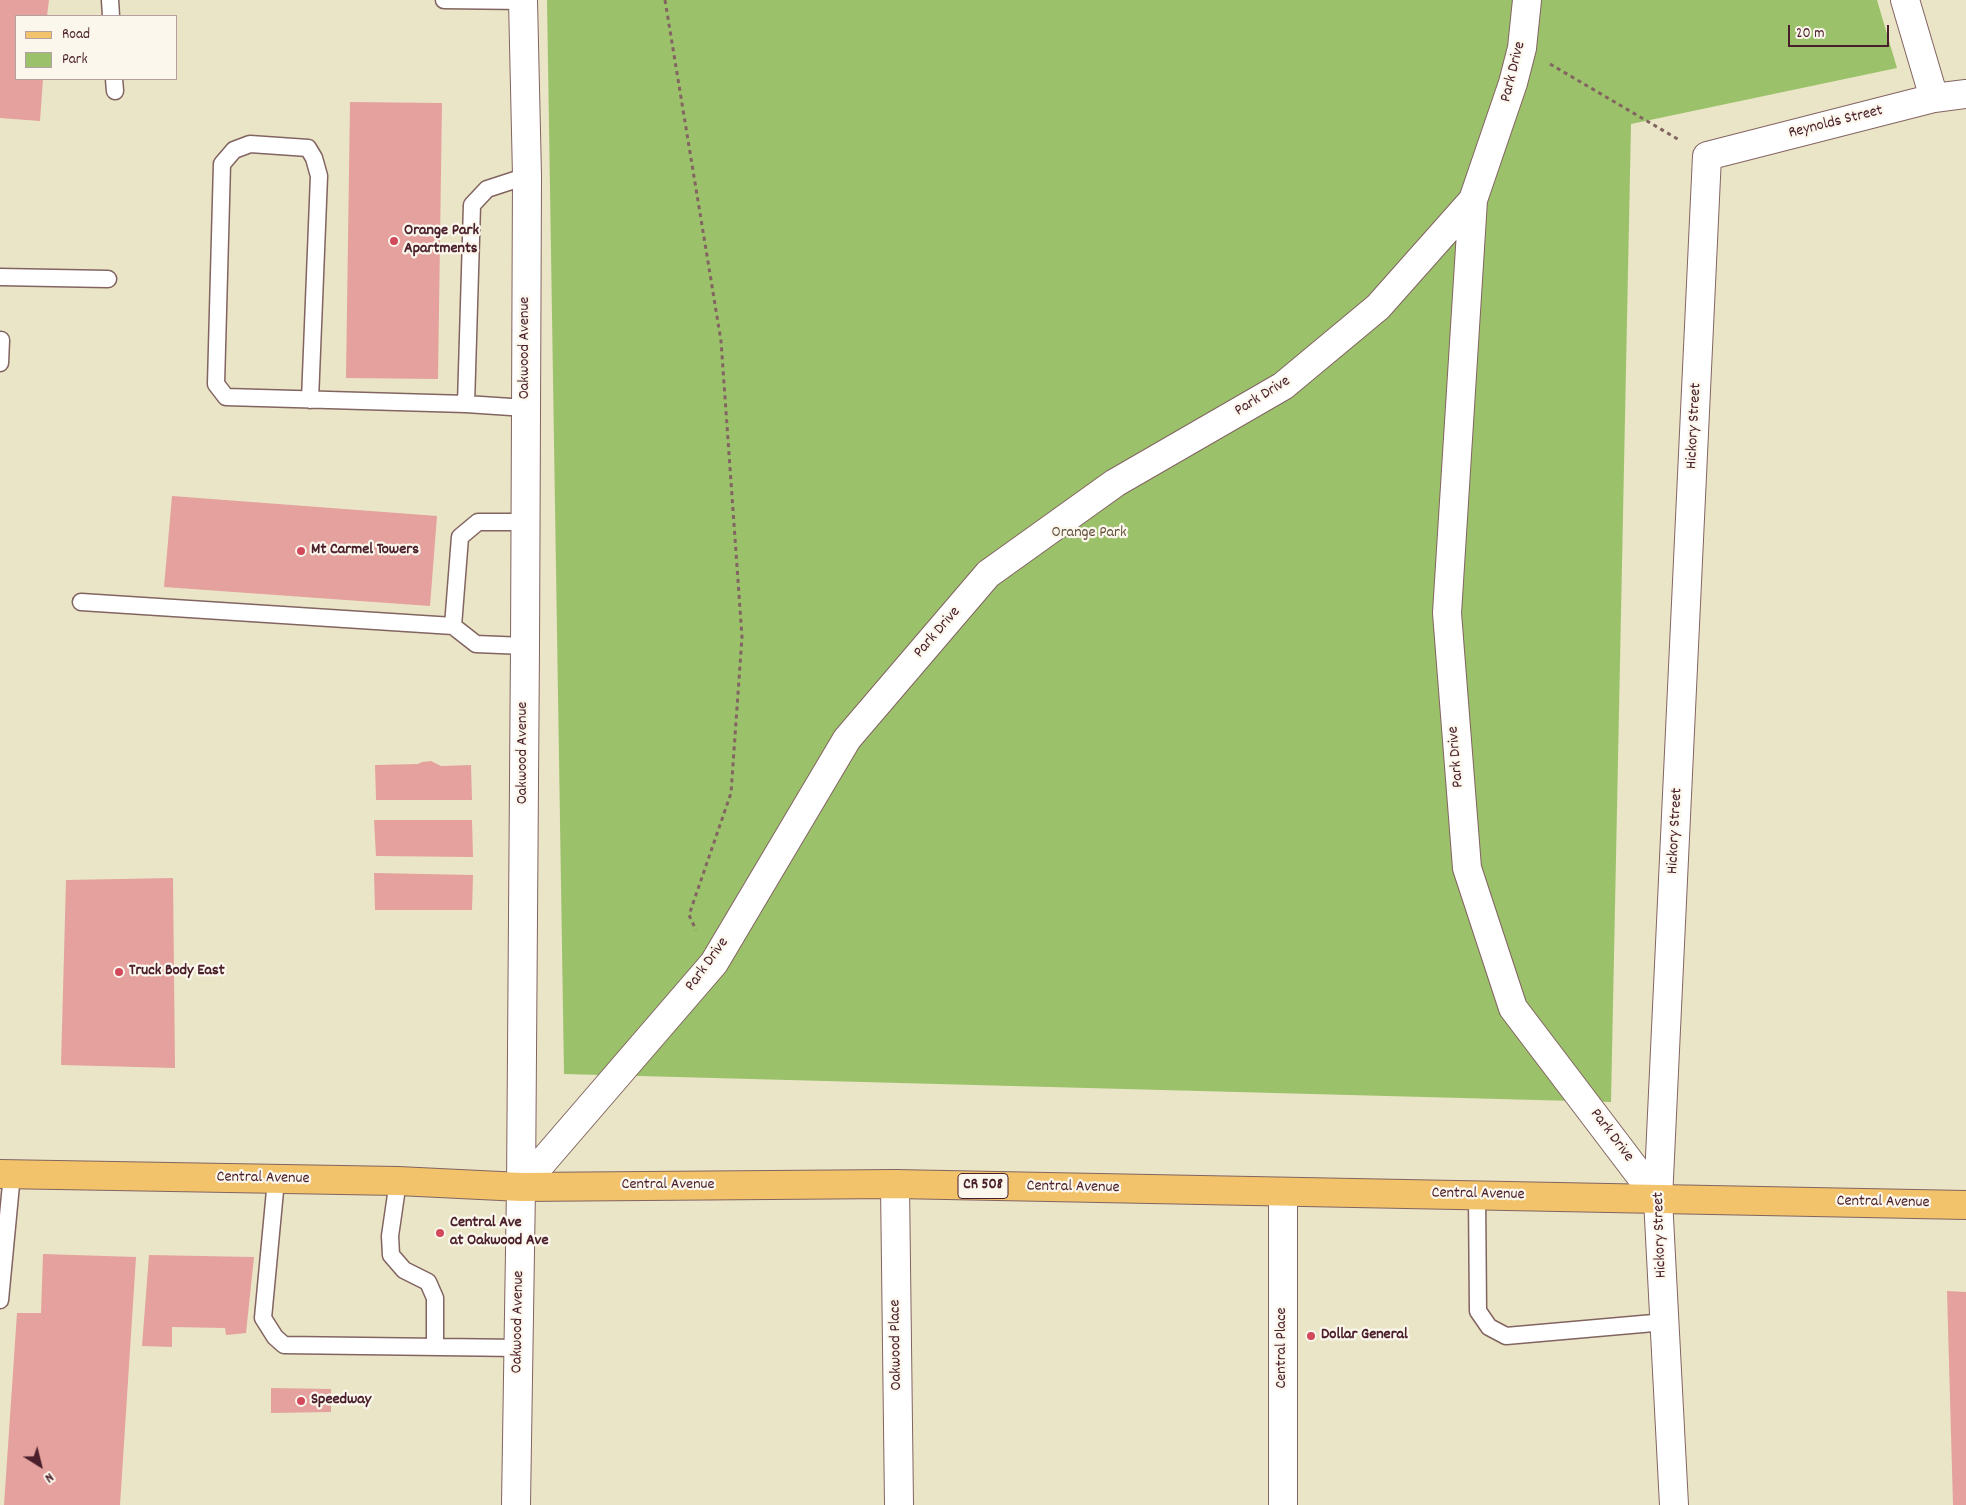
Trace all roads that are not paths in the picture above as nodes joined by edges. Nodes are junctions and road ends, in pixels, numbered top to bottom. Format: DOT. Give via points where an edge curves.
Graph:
graph roads {
  1 [pos="110,0"];
  2 [pos="444,0"];
  3 [pos="523,0"];
  4 [pos="1527,0"];
  5 [pos="1905,0"];
  6 [pos="111,15"];
  7 [pos="1966,94"];
  8 [pos="1934,98"];
  9 [pos="1707,156"];
  10 [pos="527,176"];
  11 [pos="1473,200"];
  12 [pos="0,276"];
  13 [pos="108,279"];
  14 [pos="0,340"];
  15 [pos="0,363"];
  16 [pos="310,400"];
  17 [pos="466,404"];
  18 [pos="526,408"];
  19 [pos="525,522"];
  20 [pos="81,602"];
  21 [pos="453,626"];
  22 [pos="525,646"];
  23 [pos="6,1174"];
  24 [pos="276,1180"];
  25 [pos="398,1181"];
  26 [pos="895,1184"];
  27 [pos="521,1187"];
  28 [pos="1283,1192"];
  29 [pos="1478,1196"];
  30 [pos="1658,1198"];
  31 [pos="1966,1205"];
  32 [pos="0,1300"];
  33 [pos="1665,1322"];
  34 [pos="435,1347"];
  35 [pos="519,1348"];
  36 [pos="516,1505"];
  37 [pos="898,1505"];
  38 [pos="1283,1505"];
  39 [pos="1674,1505"];
  1 -- 6 [label="lane"];
  2 -- 3 [label="lane"];
  3 -- 10 [label="street, Oakwood Avenue"];
  4 -- 11 [label="street, Park Drive" via="1522,48 1513,83"];
  5 -- 8 [label="street"];
  7 -- 8 [label="street, Reynolds Street"];
  8 -- 9 [label="street, Reynolds Street"];
  9 -- 30 [label="street, Hickory Street"];
  10 -- 17 [label="lane" via="487,189 472,205"];
  10 -- 18 [label="street, Oakwood Avenue"];
  11 -- 27 [label="street, Park Drive" via="1378,307 1283,386 1115,483 988,574 847,739 714,963"];
  11 -- 30 [label="street, Park Drive" via="1447,613 1467,868 1513,1008"];
  12 -- 13 [label="lane"];
  14 -- 15 [label="lane"];
  16 -- 16 [label="lane" via="319,176 308,148 250,144 234,150 222,164 216,384 226,397"];
  16 -- 17 [label="lane"];
  17 -- 18 [label="lane"];
  18 -- 19 [label="street, Oakwood Avenue"];
  19 -- 21 [label="lane" via="478,522 460,537"];
  19 -- 22 [label="street, Oakwood Avenue"];
  20 -- 21 [label="lane"];
  21 -- 22 [label="lane" via="476,644"];
  22 -- 27 [label="street, Oakwood Avenue"];
  23 -- 24 [label="main road, Central Avenue / CR 508"];
  23 -- 32 [label="lane"];
  24 -- 25 [label="main road, Central Avenue / CR 508"];
  24 -- 34 [label="lane" via="263,1318 275,1338 284,1345"];
  25 -- 27 [label="main road, Central Avenue / CR 508"];
  25 -- 34 [label="lane" via="390,1236 391,1255 404,1270 428,1282 435,1298"];
  26 -- 27 [label="main road, Central Avenue / CR 508"];
  26 -- 28 [label="main road, Central Avenue / CR 508"];
  26 -- 37 [label="street, Oakwood Place"];
  27 -- 35 [label="street, Oakwood Avenue"];
  28 -- 29 [label="main road, Central Avenue / CR 508"];
  28 -- 38 [label="street, Central Place"];
  29 -- 30 [label="main road, Central Avenue / CR 508"];
  29 -- 33 [label="lane" via="1478,1311 1489,1327 1506,1336"];
  30 -- 31 [label="main road, Central Avenue / CR 508"];
  30 -- 33 [label="street, Hickory Street"];
  33 -- 39 [label="street, Hickory Street"];
  34 -- 35 [label="lane"];
  35 -- 36 [label="street, Oakwood Avenue"];
}
